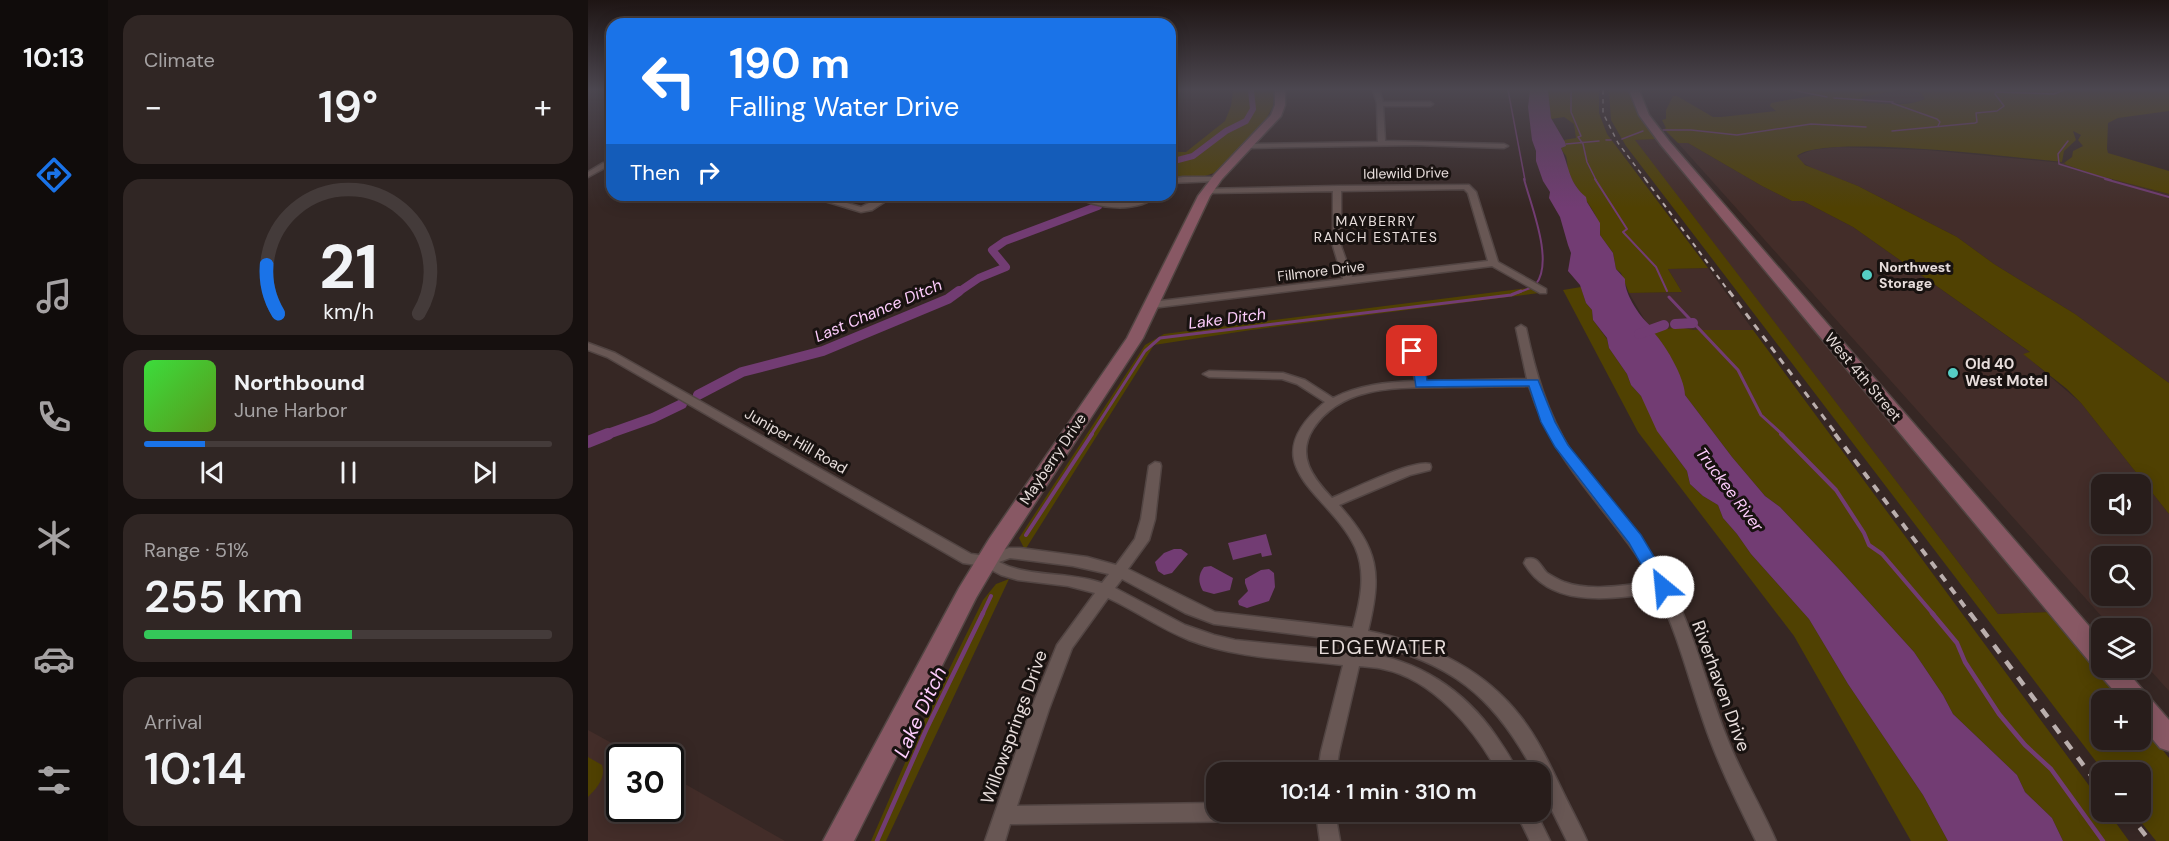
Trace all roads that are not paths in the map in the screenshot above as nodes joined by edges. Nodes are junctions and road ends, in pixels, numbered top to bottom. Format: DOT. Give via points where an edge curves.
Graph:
graph roads {
  1 [pos="1265,129"];
  2 [pos="1381,129"];
  3 [pos="1655,129"];
  4 [pos="1382,144"];
  5 [pos="1250,146"];
  6 [pos="1504,146"];
  7 [pos="606,165"];
  8 [pos="588,176"];
  9 [pos="1176,180"];
  10 [pos="1212,185"];
  11 [pos="1337,188"];
  12 [pos="830,201"];
  13 [pos="881,201"];
  14 [pos="1101,201"];
  15 [pos="1146,201"];
  16 [pos="1492,263"];
  17 [pos="1349,282"];
  18 [pos="1543,291"];
  19 [pos="1152,305"];
  20 [pos="1521,328"];
  21 [pos="588,346"];
  22 [pos="1406,347"];
  23 [pos="1209,374"];
  24 [pos="1534,382"];
  25 [pos="1421,384"];
  26 [pos="1334,403"];
  27 [pos="1155,466"];
  28 [pos="1425,467"];
  29 [pos="1329,504"];
  30 [pos="987,561"];
  31 [pos="1531,563"];
  32 [pos="1118,571"];
  33 [pos="1663,587"];
  34 [pos="1105,590"];
  35 [pos="1358,635"];
  36 [pos="2091,646"];
  37 [pos="1353,658"];
  38 [pos="2118,678"];
  39 [pos="2128,690"];
  40 [pos="2151,718"];
  41 [pos="2169,739"];
  42 [pos="1329,762"];
  43 [pos="1502,762"];
  44 [pos="1206,813"];
  45 [pos="1004,815"];
  46 [pos="1327,822"];
  47 [pos="1531,822"];
  48 [pos="838,841"];
  49 [pos="994,841"];
  50 [pos="1330,841"];
  51 [pos="1540,841"];
  52 [pos="1577,841"];
  53 [pos="1766,841"];
  1 -- 5 [label="main road, Mayberry Drive"];
  2 -- 4 [label="street"];
  3 -- 36 [label="main road, West 4th Street"];
  4 -- 5 [label="street"];
  4 -- 6 [label="street"];
  5 -- 10 [label="main road, Mayberry Drive"];
  7 -- 8 [label="street"];
  9 -- 10 [label="street, Idlewild Drive"];
  10 -- 11 [label="street, Idlewild Drive"];
  10 -- 19 [label="main road, Mayberry Drive"];
  11 -- 16 [label="street, Idlewild Drive" via="1466,187 1472,192"];
  11 -- 17 [label="street" via="1337,246"];
  12 -- 13 [label="street" via="861,210"];
  14 -- 15 [label="street" via="1128,206"];
  16 -- 17 [label="street, Fillmore Drive"];
  16 -- 18 [label="street"];
  17 -- 19 [label="street, Fillmore Drive"];
  19 -- 30 [label="main road, Mayberry Drive" via="1128,349"];
  20 -- 24 [label="street, Riverhaven Drive"];
  21 -- 30 [label="street, Juniper Hill Road" via="611,355 968,559"];
  22 -- 25 [label="street" via="1416,355"];
  23 -- 26 [label="street" via="1284,376"];
  24 -- 25 [label="street"];
  24 -- 33 [label="street, Riverhaven Drive" via="1562,447 1635,539"];
  25 -- 26 [label="street" via="1378,387"];
  26 -- 29 [label="street" via="1312,420 1300,449 1305,474"];
  27 -- 32 [label="street, Willowsprings Drive" via="1146,529"];
  28 -- 29 [label="street"];
  29 -- 35 [label="street" via="1359,538 1369,568 1370,584"];
  30 -- 32 [label="street" via="1010,553 1085,562"];
  30 -- 34 [label="street, Juniper Hill Road" via="1000,572 1059,579"];
  30 -- 48 [label="main road, Mayberry Drive"];
  31 -- 33 [label="street" via="1545,580 1566,588 1595,592"];
  32 -- 34 [label="street, Willowsprings Drive"];
  32 -- 35 [label="street" via="1214,618"];
  33 -- 53 [label="street, Riverhaven Drive" via="1724,754"];
  34 -- 37 [label="street, Juniper Hill Road" via="1212,642"];
  34 -- 45 [label="street, Willowsprings Drive" via="1058,659"];
  35 -- 37 [label="street"];
  35 -- 52 [label="street" via="1413,647 1479,684 1515,722"];
  37 -- 42 [label="street"];
  37 -- 43 [label="street, Juniper Hill Road" via="1399,666 1440,688 1480,727"];
  38 -- 39 [label="main road"];
  40 -- 41 [label="main road"];
  44 -- 45 [label="street"];
  45 -- 49 [label="street, Willowsprings Drive"];
  46 -- 50 [label="street"];
  47 -- 51 [label="street"];
}
